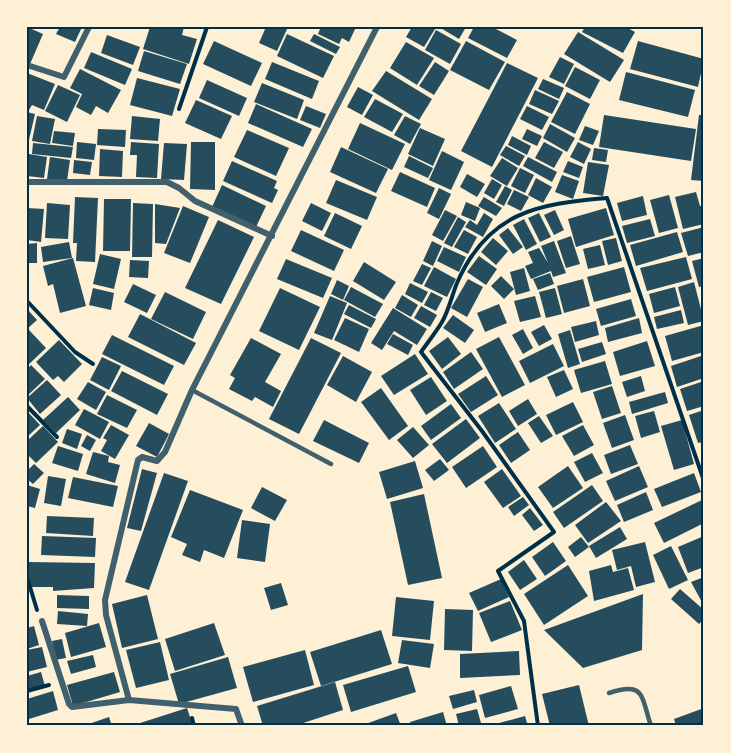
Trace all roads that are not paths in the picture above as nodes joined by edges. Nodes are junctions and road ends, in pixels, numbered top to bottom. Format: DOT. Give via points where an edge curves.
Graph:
graph roads {
  1 [pos="89,27"];
  2 [pos="377,27"];
  3 [pos="27,65"];
  4 [pos="27,182"];
  5 [pos="272,236"];
  6 [pos="192,390"];
  7 [pos="331,464"];
  8 [pos="42,621"];
  9 [pos="609,693"];
  10 [pos="129,699"];
  11 [pos="242,726"];
  12 [pos="651,726"];
  1 -- 3 [label="street" via="64,77"];
  2 -- 5 [label="street"];
  4 -- 5 [label="street" via="167,182 195,201"];
  5 -- 6 [label="street"];
  6 -- 7 [label="lane"];
  6 -- 10 [label="street" via="161,458 138,460 105,600"];
  8 -- 10 [label="street" via="69,704 77,707"];
  9 -- 12 [label="lane" via="628,687 635,689 642,697"];
  10 -- 11 [label="street" via="236,709"];
}
